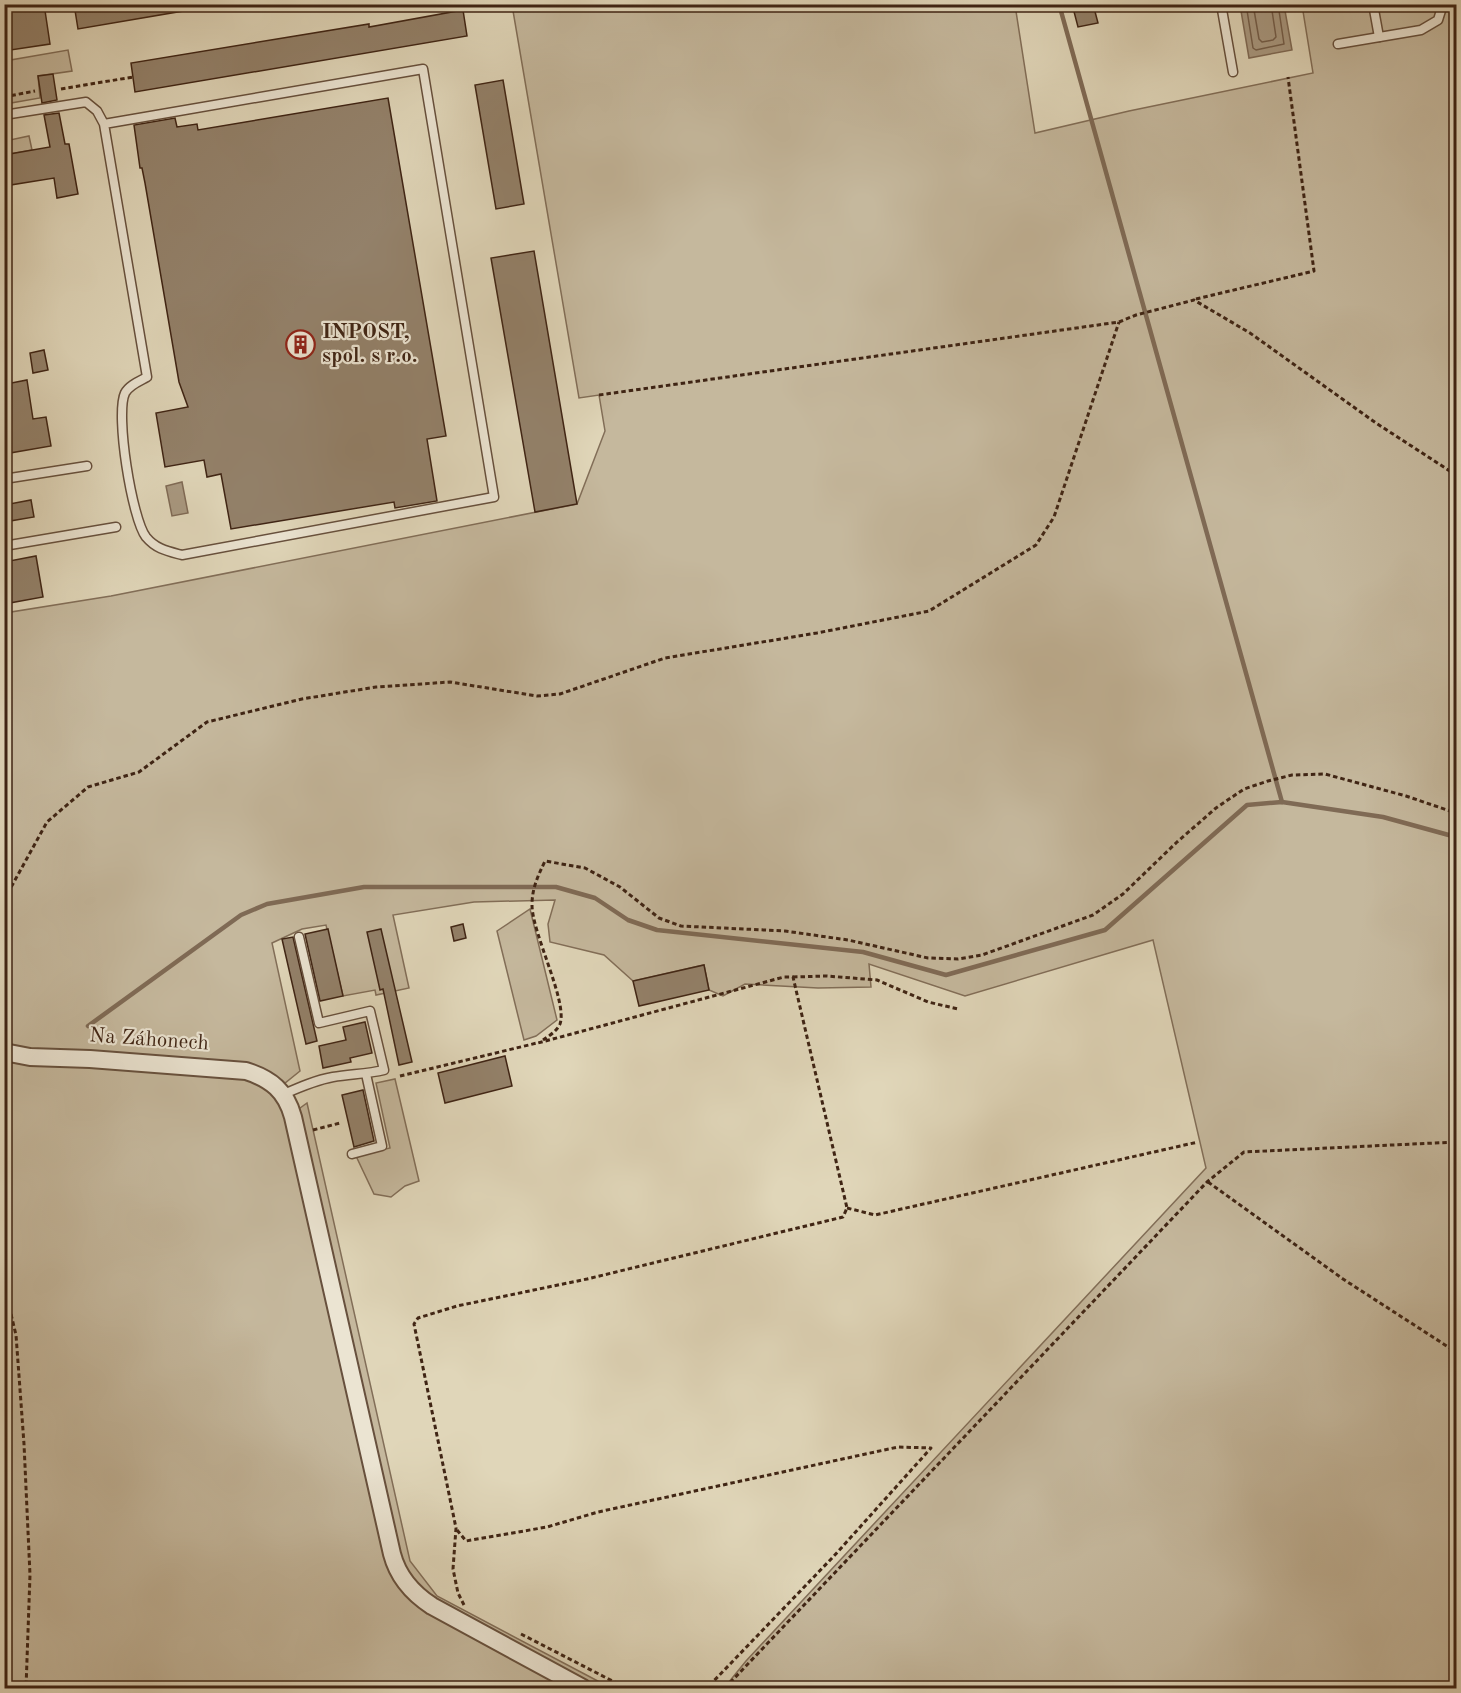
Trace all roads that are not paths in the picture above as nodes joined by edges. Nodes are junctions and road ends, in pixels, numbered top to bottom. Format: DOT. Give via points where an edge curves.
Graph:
graph roads {
  1 [pos="1221,4"];
  2 [pos="1373,4"];
  3 [pos="1443,4"];
  4 [pos="1379,38"];
  5 [pos="1338,44"];
  6 [pos="1233,72"];
  7 [pos="4,115"];
  8 [pos="104,124"];
  9 [pos="87,466"];
  10 [pos="4,479"];
  11 [pos="116,527"];
  12 [pos="4,546"];
  13 [pos="299,937"];
  14 [pos="4,1052"];
  15 [pos="366,1074"];
  16 [pos="284,1094"];
  17 [pos="352,1154"];
  18 [pos="583,1689"];
  1 -- 6 [label="lane"];
  2 -- 4 [label="lane"];
  3 -- 4 [label="lane" via="1442,13 1431,26"];
  4 -- 5 [label="lane"];
  7 -- 8 [label="lane" via="86,102"];
  8 -- 8 [label="lane" via="147,377 125,393 122,413 135,514 145,536 159,549 182,555 494,497 423,69"];
  9 -- 10 [label="lane"];
  11 -- 12 [label="lane"];
  13 -- 15 [label="lane" via="319,1023 370,1011 384,1070"];
  14 -- 16 [label="street, Na Záhonech" via="246,1071 266,1079"];
  15 -- 16 [label="lane" via="332,1077"];
  15 -- 17 [label="lane" via="382,1146"];
  16 -- 18 [label="street" via="293,1117 398,1570 414,1593 432,1606"];
}
